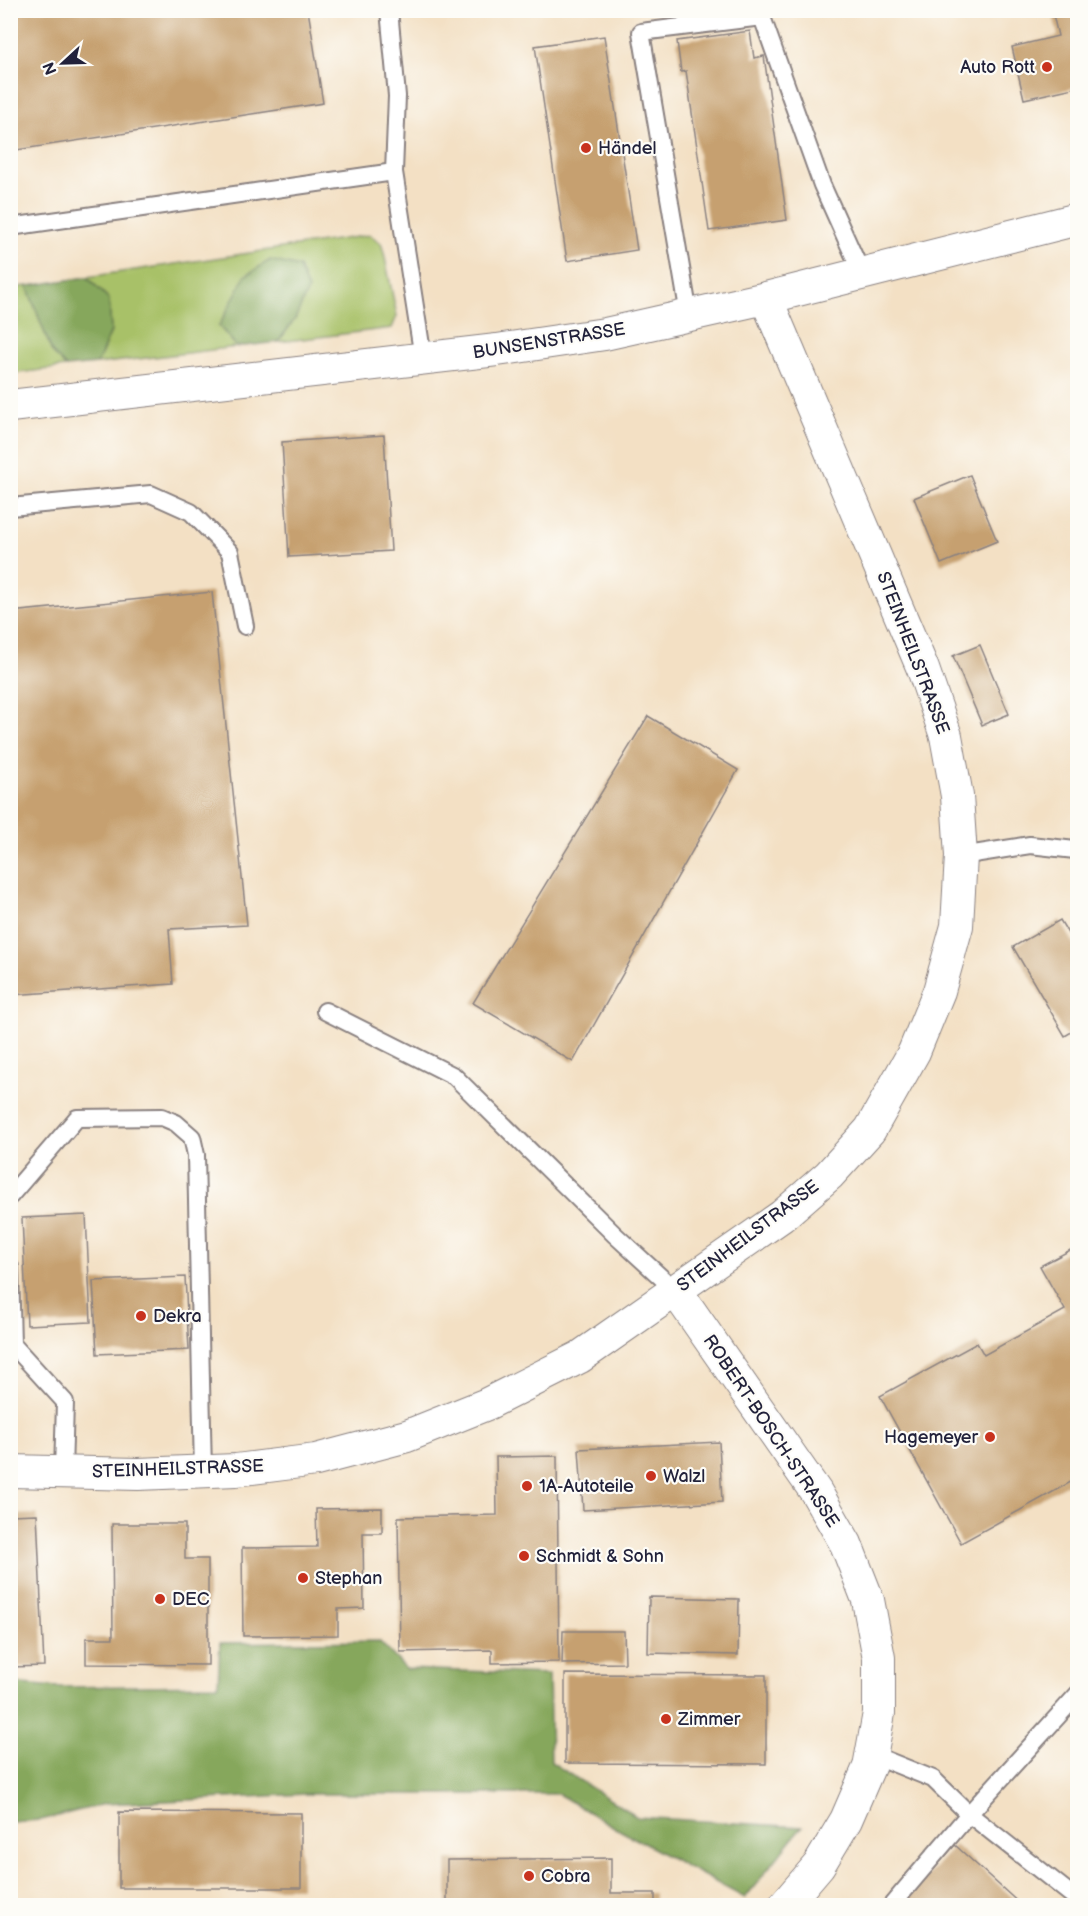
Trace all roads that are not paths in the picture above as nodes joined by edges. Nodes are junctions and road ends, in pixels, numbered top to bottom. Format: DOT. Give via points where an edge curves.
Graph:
graph roads {
  1 [pos="389,10"];
  2 [pos="393,172"];
  3 [pos="1077,219"];
  4 [pos="10,227"];
  5 [pos="862,274"];
  6 [pos="766,298"];
  7 [pos="688,315"];
  8 [pos="423,358"];
  9 [pos="10,406"];
  10 [pos="10,507"];
  11 [pos="245,626"];
  12 [pos="1077,852"];
  13 [pos="961,856"];
  14 [pos="325,1011"];
  15 [pos="10,1196"];
  16 [pos="10,1267"];
  17 [pos="676,1291"];
  18 [pos="10,1471"];
  19 [pos="63,1472"];
  20 [pos="203,1472"];
  21 [pos="1077,1694"];
  22 [pos="871,1754"];
  23 [pos="969,1814"];
  24 [pos="1077,1900"];
  25 [pos="784,1905"];
  26 [pos="891,1905"];
  1 -- 2 [label="lane" via="397,96"];
  2 -- 4 [label="lane"];
  2 -- 8 [label="lane"];
  3 -- 5 [label="street, BUNSENSTRASSE"];
  5 -- 6 [label="street, BUNSENSTRASSE"];
  5 -- 7 [label="lane" via="822,185 762,17 641,32"];
  6 -- 7 [label="street, BUNSENSTRASSE"];
  6 -- 13 [label="street, STEINHEILSTRASSE" via="923,669 946,736 957,796"];
  7 -- 8 [label="street, BUNSENSTRASSE" via="605,334"];
  8 -- 9 [label="street, BUNSENSTRASSE"];
  10 -- 11 [label="lane" via="151,494 190,512 230,552"];
  12 -- 13 [label="lane" via="1030,845"];
  13 -- 17 [label="street, STEINHEILSTRASSE" via="957,926 939,991 914,1052 870,1130 829,1175 782,1216"];
  14 -- 17 [label="lane" via="454,1076"];
  15 -- 20 [label="lane" via="77,1118 162,1117 192,1137 196,1155"];
  16 -- 19 [label="lane" via="12,1344 65,1402"];
  17 -- 20 [label="street, STEINHEILSTRASSE" via="580,1357 487,1404 407,1436 316,1460"];
  17 -- 22 [label="street, ROBERT-BOSCH-STRASSE" via="816,1492 846,1544 868,1600 879,1658 879,1713"];
  18 -- 19 [label="street, STEINHEILSTRASSE"];
  19 -- 20 [label="street, STEINHEILSTRASSE"];
  21 -- 23 [label="lane"];
  22 -- 23 [label="lane" via="933,1779"];
  22 -- 25 [label="street, ROBERT-BOSCH-STRASSE" via="846,1820 819,1865"];
  23 -- 24 [label="lane"];
  23 -- 26 [label="lane"];
}
